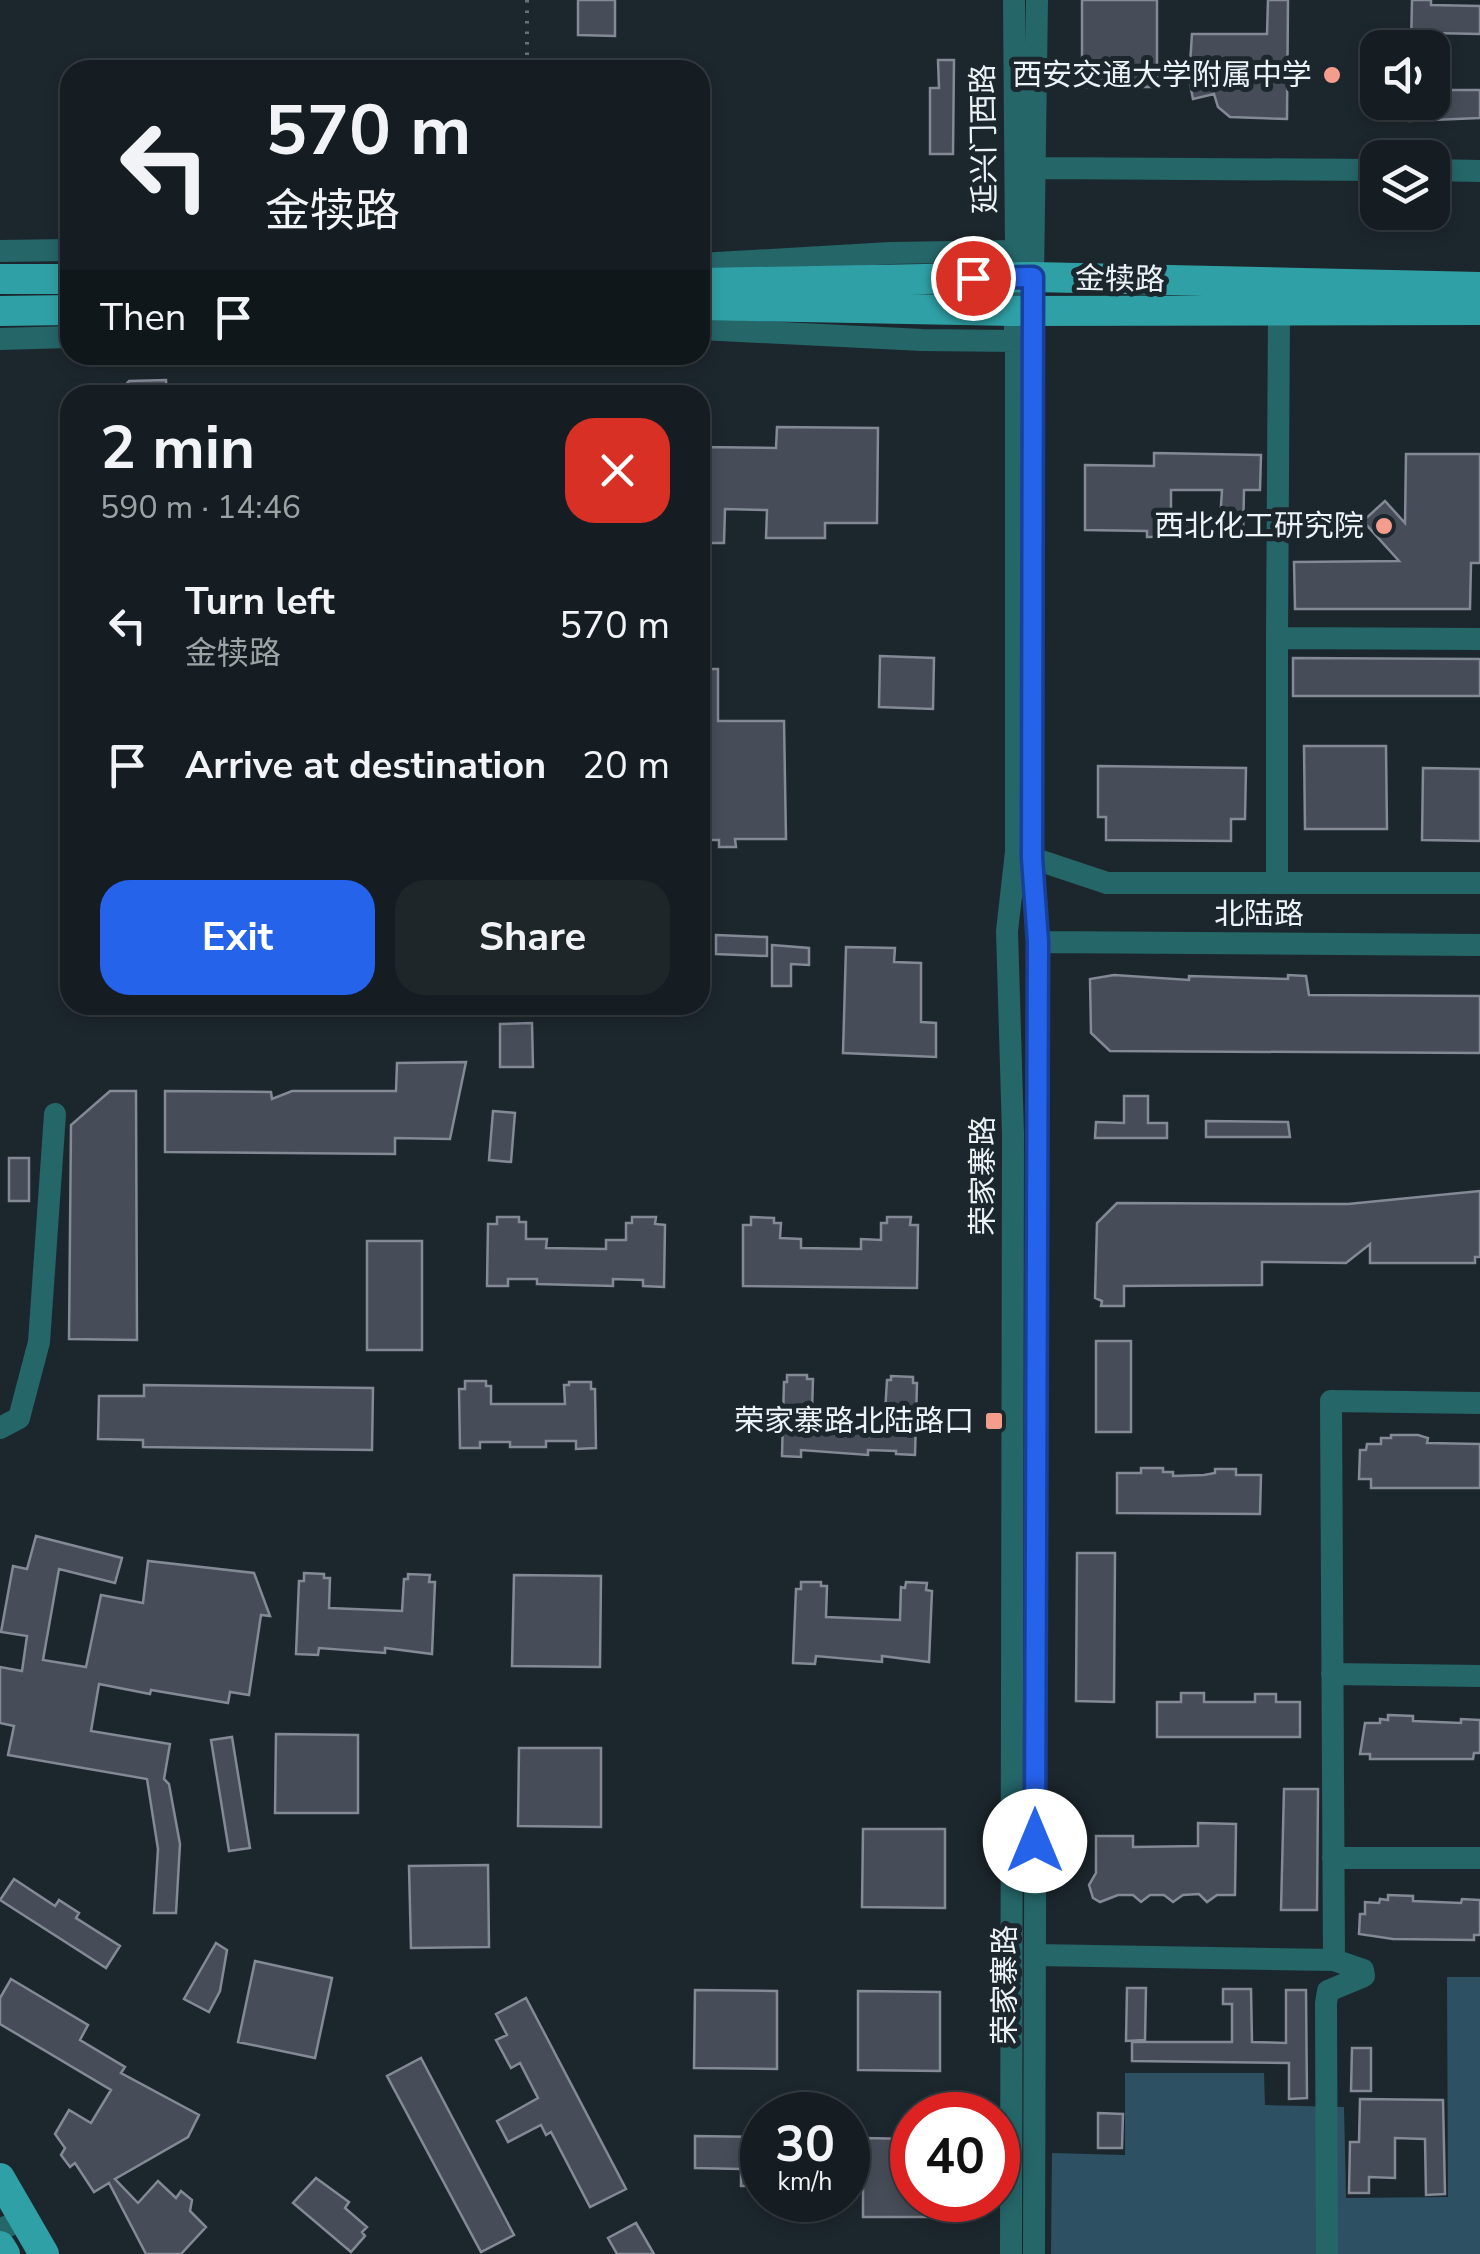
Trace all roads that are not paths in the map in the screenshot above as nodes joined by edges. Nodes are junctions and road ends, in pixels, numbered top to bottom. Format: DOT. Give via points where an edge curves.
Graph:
graph roads {
  1 [pos="1014,0"];
  2 [pos="1037,0"];
  3 [pos="1036,168"];
  4 [pos="1360,170"];
  5 [pos="1450,170"];
  6 [pos="1480,171"];
  7 [pos="60,250"];
  8 [pos="0,251"];
  9 [pos="710,263"];
  10 [pos="1020,268"];
  11 [pos="0,278"];
  12 [pos="60,279"];
  13 [pos="710,283"];
  14 [pos="1480,287"];
  15 [pos="710,306"];
  16 [pos="60,310"];
  17 [pos="1480,310"];
  18 [pos="0,311"];
  19 [pos="1279,312"];
  20 [pos="1021,321"];
  21 [pos="710,329"];
  22 [pos="60,337"];
  23 [pos="0,338"];
  24 [pos="1277,638"];
  25 [pos="1480,639"];
  26 [pos="1032,858"];
  27 [pos="1277,883"];
  28 [pos="1480,884"];
  29 [pos="1038,942"];
  30 [pos="1480,945"];
  31 [pos="55,1114"];
  32 [pos="1480,1403"];
  33 [pos="0,1428"];
  34 [pos="1332,1674"];
  35 [pos="1480,1676"];
  36 [pos="1333,1858"];
  37 [pos="1480,1858"];
  38 [pos="1035,1955"];
  39 [pos="1334,1960"];
  40 [pos="0,2178"];
  41 [pos="12,2224"];
  42 [pos="0,2246"];
  43 [pos="5,2254"];
  44 [pos="44,2254"];
  45 [pos="1011,2254"];
  46 [pos="1034,2254"];
  47 [pos="1326,2254"];
  1 -- 10 [label="street, 延兴门西路"];
  2 -- 3 [label="street, 延兴门西路"];
  3 -- 4 [label="street"];
  3 -- 10 [label="street, 延兴门西路"];
  5 -- 6 [label="street"];
  7 -- 8 [label="street"];
  9 -- 10 [label="street" via="890,253"];
  10 -- 13 [label="main road, 金犊路"];
  10 -- 14 [label="main road, 金犊路"];
  10 -- 20 [label="street, 荣家寨路"];
  11 -- 12 [label="main road"];
  15 -- 20 [label="main road, 金犊路"];
  16 -- 18 [label="main road"];
  17 -- 19 [label="main road, 金犊路"];
  19 -- 20 [label="main road, 金犊路"];
  19 -- 24 [label="street"];
  20 -- 21 [label="street" via="922,340"];
  20 -- 26 [label="street, 荣家寨路"];
  20 -- 45 [label="street, 荣家寨路" via="1016,852 1008,931 1014,1134"];
  22 -- 23 [label="street"];
  24 -- 25 [label="street"];
  24 -- 27 [label="street"];
  26 -- 27 [label="street" via="1108,883"];
  26 -- 29 [label="street, 荣家寨路"];
  27 -- 28 [label="street"];
  29 -- 30 [label="street, 北陆路"];
  29 -- 38 [label="street, 荣家寨路"];
  31 -- 33 [label="street" via="39,1342 19,1418"];
  32 -- 34 [label="street" via="1331,1402"];
  34 -- 35 [label="street"];
  34 -- 36 [label="street"];
  36 -- 37 [label="street"];
  36 -- 39 [label="street"];
  38 -- 39 [label="street"];
  38 -- 46 [label="street, 荣家寨路"];
  39 -- 47 [label="street" via="1364,1976 1328,1991 1326,2002"];
  40 -- 41 [label="main road"];
  41 -- 44 [label="main road"];
  42 -- 43 [label="main road"];
}
